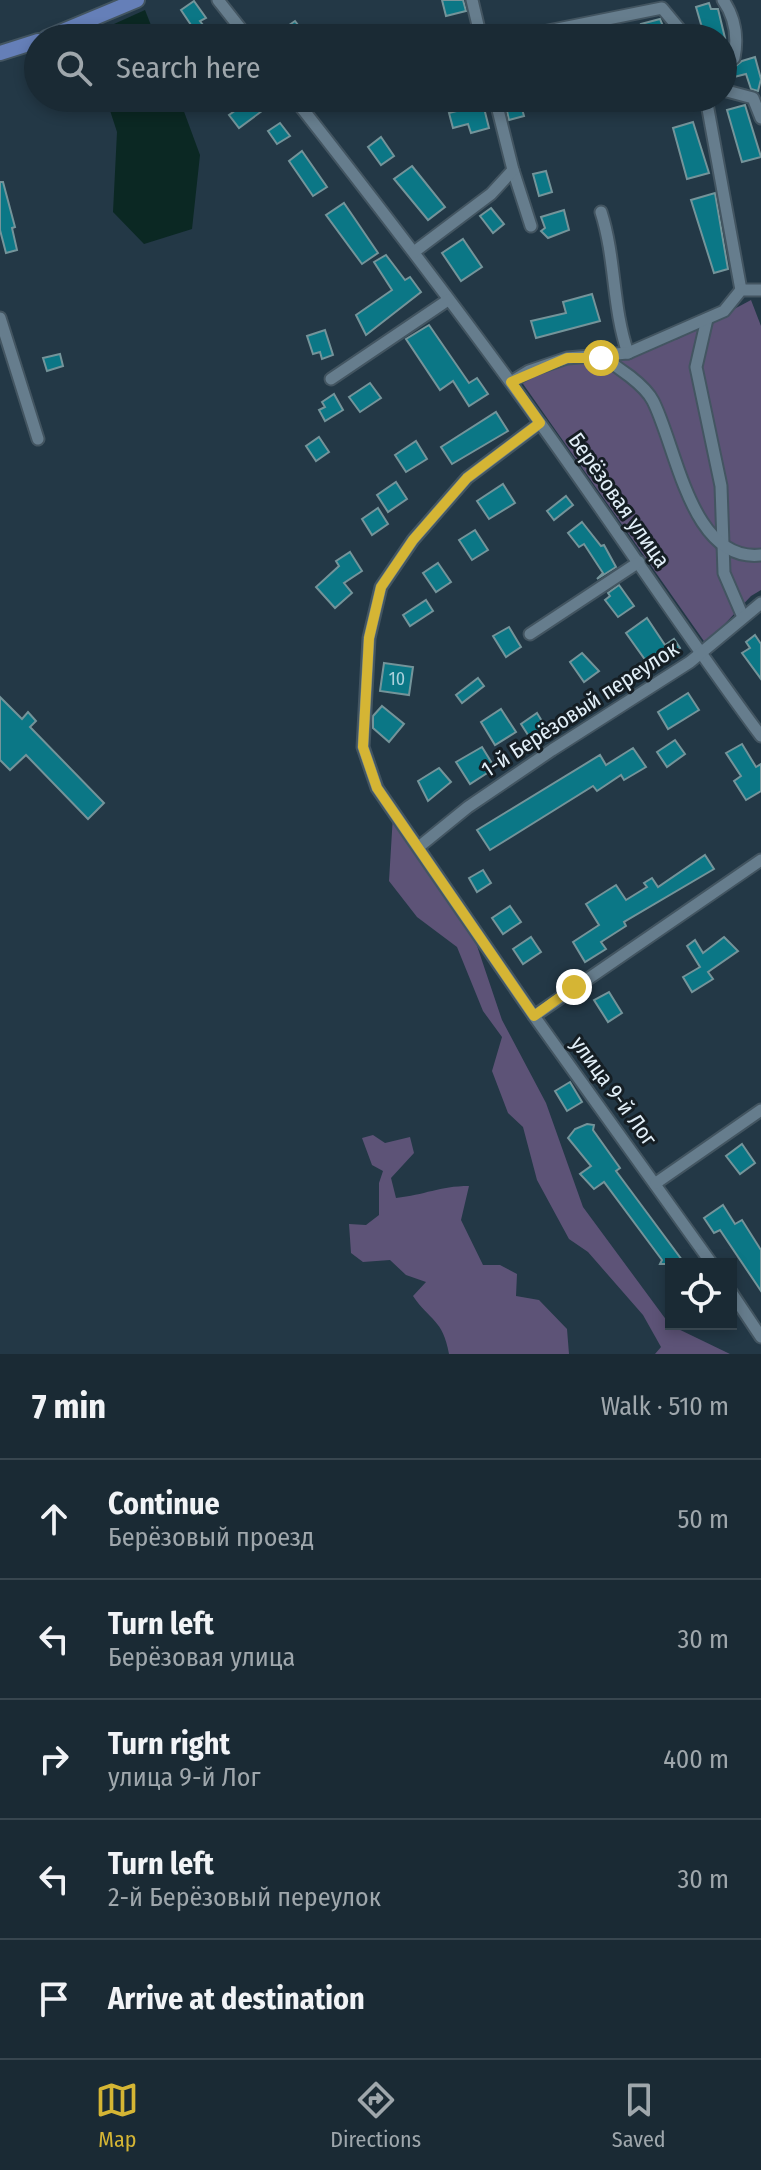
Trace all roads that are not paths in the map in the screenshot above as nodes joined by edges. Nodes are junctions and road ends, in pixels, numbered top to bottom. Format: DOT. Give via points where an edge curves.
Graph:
graph roads {
  1 [pos="137,0"];
  2 [pos="235,0"];
  3 [pos="472,0"];
  4 [pos="723,0"];
  5 [pos="220,2"];
  6 [pos="666,4"];
  7 [pos="80,24"];
  8 [pos="237,24"];
  9 [pos="478,24"];
  10 [pos="576,24"];
  11 [pos="678,24"];
  12 [pos="734,24"];
  13 [pos="24,45"];
  14 [pos="0,53"];
  15 [pos="737,94"];
  16 [pos="305,112"];
  17 [pos="498,112"];
  18 [pos="709,112"];
  19 [pos="761,118"];
  20 [pos="513,170"];
  21 [pos="601,212"];
  22 [pos="531,226"];
  23 [pos="414,252"];
  24 [pos="741,290"];
  25 [pos="761,290"];
  26 [pos="448,300"];
  27 [pos="0,318"];
  28 [pos="707,319"];
  29 [pos="628,353"];
  30 [pos="601,358"];
  31 [pos="331,379"];
  32 [pos="511,382"];
  33 [pos="540,423"];
  34 [pos="38,439"];
  35 [pos="726,550"];
  36 [pos="761,555"];
  37 [pos="639,562"];
  38 [pos="761,603"];
  39 [pos="743,617"];
  40 [pos="530,634"];
  41 [pos="700,654"];
  42 [pos="761,736"];
  43 [pos="420,846"];
  44 [pos="761,860"];
  45 [pos="534,1016"];
  46 [pos="761,1110"];
  47 [pos="656,1183"];
  48 [pos="708,1258"];
  49 [pos="737,1301"];
  50 [pos="761,1337"];
  1 -- 7 [label="main road"];
  2 -- 5 [label="street"];
  3 -- 9 [label="street"];
  4 -- 12 [label="street"];
  5 -- 8 [label="street"];
  6 -- 10 [label="street"];
  6 -- 11 [label="street"];
  13 -- 14 [label="main road"];
  15 -- 19 [label="street" via="753,98"];
  16 -- 23 [label="street, Берёзовая улица"];
  17 -- 20 [label="street"];
  18 -- 24 [label="street"];
  20 -- 22 [label="street"];
  20 -- 23 [label="street" via="491,194"];
  21 -- 29 [label="street" via="615,273 616,321"];
  23 -- 26 [label="street, Берёзовая улица"];
  24 -- 25 [label="street"];
  24 -- 28 [label="street" via="724,311"];
  26 -- 31 [label="street"];
  26 -- 32 [label="street, Берёзовая улица"];
  27 -- 34 [label="street"];
  28 -- 29 [label="street"];
  28 -- 35 [label="street" via="696,367 721,486"];
  29 -- 30 [label="street"];
  30 -- 32 [label="street" via="567,358"];
  30 -- 35 [label="street" via="652,398 701,522"];
  32 -- 33 [label="street, Берёзовая улица"];
  33 -- 37 [label="street, Берёзовая улица"];
  33 -- 43 [label="street, улица 9-й Лог" via="467,478 381,587 369,638 363,747 377,788"];
  35 -- 36 [label="street"];
  35 -- 39 [label="street" via="724,573"];
  37 -- 40 [label="street"];
  37 -- 41 [label="street, Берёзовая улица"];
  38 -- 39 [label="street, 1-й Берёзовый переулок"];
  39 -- 41 [label="street, 1-й Берёзовый переулок"];
  41 -- 42 [label="street, Берёзовая улица"];
  41 -- 43 [label="street, 1-й Берёзовый переулок" via="480,799"];
  43 -- 45 [label="street, улица 9-й Лог"];
  44 -- 45 [label="street"];
  45 -- 47 [label="street, улица 9-й Лог"];
  46 -- 47 [label="street"];
  47 -- 48 [label="street, улица 9-й Лог"];
  49 -- 50 [label="street"];
}
